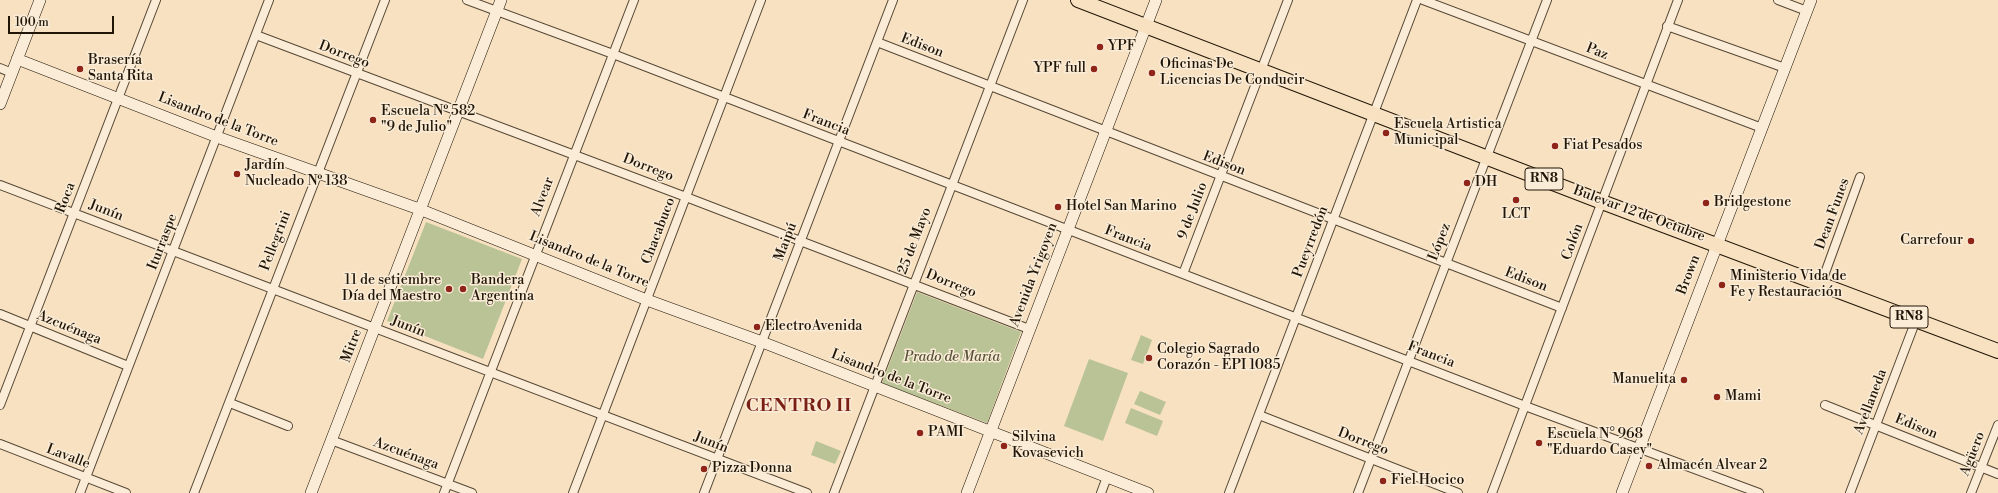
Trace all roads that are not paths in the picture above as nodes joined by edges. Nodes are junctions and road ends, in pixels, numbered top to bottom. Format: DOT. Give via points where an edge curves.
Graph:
graph roads {
  1 [pos="40,0"];
  2 [pos="156,0"];
  3 [pos="270,0"];
  4 [pos="385,0"];
  5 [pos="467,0"];
  6 [pos="501,0"];
  7 [pos="634,0"];
  8 [pos="761,0"];
  9 [pos="893,0"];
  10 [pos="1023,0"];
  11 [pos="1078,0"];
  12 [pos="1156,0"];
  13 [pos="1288,0"];
  14 [pos="1418,0"];
  15 [pos="1423,0"];
  16 [pos="1547,0"];
  17 [pos="1678,0"];
  18 [pos="1778,0"];
  19 [pos="1811,0"];
  20 [pos="1807,11"];
  21 [pos="497,12"];
  22 [pos="1146,26"];
  23 [pos="1667,26"];
  24 [pos="256,35"];
  25 [pos="1531,41"];
  26 [pos="877,42"];
  27 [pos="612,54"];
  28 [pos="17,59"];
  29 [pos="0,68"];
  30 [pos="1784,68"];
  31 [pos="1261,70"];
  32 [pos="12,73"];
  33 [pos="356,74"];
  34 [pos="1645,84"];
  35 [pos="990,86"];
  36 [pos="118,98"];
  37 [pos="724,98"];
  38 [pos="0,104"];
  39 [pos="458,111"];
  40 [pos="1374,113"];
  41 [pos="1762,128"];
  42 [pos="1106,132"];
  43 [pos="217,136"];
  44 [pos="838,142"];
  45 [pos="573,154"];
  46 [pos="1487,156"];
  47 [pos="316,173"];
  48 [pos="1220,176"];
  49 [pos="1860,177"];
  50 [pos="0,185"];
  51 [pos="951,185"];
  52 [pos="686,197"];
  53 [pos="1602,202"];
  54 [pos="419,209"];
  55 [pos="74,213"];
  56 [pos="1334,218"];
  57 [pos="1068,230"];
  58 [pos="801,241"];
  59 [pos="1717,244"];
  60 [pos="174,251"];
  61 [pos="535,255"];
  62 [pos="1446,263"];
  63 [pos="1183,274"];
  64 [pos="913,283"];
  65 [pos="1821,284"];
  66 [pos="272,288"];
  67 [pos="647,300"];
  68 [pos="1562,308"];
  69 [pos="0,314"];
  70 [pos="1296,317"];
  71 [pos="1916,320"];
  72 [pos="31,326"];
  73 [pos="375,328"];
  74 [pos="1029,329"];
  75 [pos="762,342"];
  76 [pos="1998,351"];
  77 [pos="1409,360"];
  78 [pos="128,366"];
  79 [pos="490,372"];
  80 [pos="874,387"];
  81 [pos="230,403"];
  82 [pos="1824,405"];
  83 [pos="0,406"];
  84 [pos="1525,406"];
  85 [pos="604,415"];
  86 [pos="1259,415"];
  87 [pos="1876,425"];
  88 [pos="1998,425"];
  89 [pos="288,426"];
  90 [pos="990,432"];
  91 [pos="331,440"];
  92 [pos="0,444"];
  93 [pos="1639,448"];
  94 [pos="1371,459"];
  95 [pos="717,460"];
  96 [pos="1982,468"];
  97 [pos="1998,474"];
  98 [pos="1107,477"];
  99 [pos="86,478"];
  100 [pos="447,483"];
  101 [pos="1740,490"];
  102 [pos="80,493"];
  103 [pos="126,493"];
  104 [pos="194,493"];
  105 [pos="311,493"];
  106 [pos="444,493"];
  107 [pos="472,493"];
  108 [pos="573,493"];
  109 [pos="704,493"];
  110 [pos="807,493"];
  111 [pos="834,493"];
  112 [pos="967,493"];
  113 [pos="1101,493"];
  114 [pos="1148,493"];
  115 [pos="1229,493"];
  116 [pos="1358,493"];
  117 [pos="1458,493"];
  118 [pos="1492,493"];
  119 [pos="1622,493"];
  120 [pos="1759,493"];
  121 [pos="1850,493"];
  122 [pos="1972,493"];
  1 -- 28 [label="main road"];
  2 -- 36 [label="street, Roca"];
  3 -- 24 [label="street, Iturraspe"];
  4 -- 33 [label="street, Pellegrini"];
  5 -- 21 [label="street, Francia"];
  6 -- 21 [label="main road, Mitre"];
  7 -- 27 [label="street, Alvear"];
  8 -- 37 [label="street, Chacabuco"];
  9 -- 26 [label="street, Maipú"];
  10 -- 35 [label="street, 25 de Mayo"];
  11 -- 22 [label="highway, Bulevar 12 de Octubre / RN8"];
  12 -- 22 [label="main road, Avenida Yrigoyen"];
  13 -- 31 [label="street, 9 de Julio"];
  14 -- 40 [label="street, Pueyrredón"];
  15 -- 25 [label="street, Paz"];
  16 -- 25 [label="street, López"];
  17 -- 23 [label="street, Colón"];
  18 -- 20 [label="street"];
  19 -- 20 [label="main road, Brown"];
  20 -- 30 [label="main road, Brown"];
  21 -- 27 [label="street, Francia"];
  21 -- 39 [label="main road, Mitre"];
  22 -- 31 [label="highway, Bulevar 12 de Octubre / RN8"];
  22 -- 42 [label="main road, Avenida Yrigoyen"];
  23 -- 30 [label="street"];
  23 -- 34 [label="street, Colón"];
  24 -- 33 [label="street, Dorrego"];
  24 -- 43 [label="street, Iturraspe"];
  25 -- 34 [label="street, Paz"];
  25 -- 46 [label="street, López"];
  26 -- 35 [label="street, Edison"];
  26 -- 44 [label="street, Maipú"];
  27 -- 37 [label="street, Francia"];
  27 -- 45 [label="street, Alvear"];
  28 -- 32 [label="main road"];
  28 -- 36 [label="main road, Lisandro de la Torre"];
  29 -- 32 [label="street"];
  30 -- 41 [label="main road, Brown"];
  31 -- 40 [label="highway, Bulevar 12 de Octubre / RN8"];
  31 -- 48 [label="street, 9 de Julio"];
  32 -- 38 [label="main road"];
  33 -- 39 [label="street, Dorrego"];
  33 -- 47 [label="street, Pellegrini"];
  34 -- 41 [label="street, Paz"];
  34 -- 53 [label="street, Colón"];
  35 -- 42 [label="street, Edison"];
  35 -- 51 [label="street, 25 de Mayo"];
  36 -- 43 [label="main road, Lisandro de la Torre"];
  36 -- 55 [label="street, Roca"];
  37 -- 44 [label="street, Francia"];
  37 -- 52 [label="street, Chacabuco"];
  39 -- 45 [label="street, Dorrego"];
  39 -- 54 [label="main road, Mitre"];
  40 -- 46 [label="highway, Bulevar 12 de Octubre / RN8"];
  40 -- 56 [label="street, Pueyrredón"];
  41 -- 59 [label="main road, Brown"];
  42 -- 48 [label="street, Edison"];
  42 -- 57 [label="main road, Avenida Yrigoyen"];
  43 -- 47 [label="main road, Lisandro de la Torre"];
  43 -- 60 [label="street, Iturraspe"];
  44 -- 51 [label="street, Francia"];
  44 -- 58 [label="street, Maipú"];
  45 -- 52 [label="street, Dorrego"];
  45 -- 61 [label="street, Alvear"];
  46 -- 53 [label="highway, Bulevar 12 de Octubre / RN8"];
  46 -- 62 [label="street, López"];
  47 -- 54 [label="main road, Lisandro de la Torre"];
  47 -- 66 [label="street, Pellegrini"];
  48 -- 56 [label="street, Edison"];
  48 -- 63 [label="street, 9 de Julio"];
  49 -- 65 [label="street, Dean Funes"];
  50 -- 55 [label="street, Junín"];
  51 -- 57 [label="street, Francia"];
  51 -- 64 [label="street, 25 de Mayo"];
  52 -- 58 [label="street, Dorrego"];
  52 -- 67 [label="street, Chacabuco"];
  53 -- 59 [label="highway, Bulevar 12 de Octubre / RN8"];
  53 -- 68 [label="street, Colón"];
  54 -- 61 [label="main road, Lisandro de la Torre"];
  54 -- 73 [label="main road, Mitre"];
  55 -- 60 [label="street, Junín"];
  55 -- 72 [label="street, Roca"];
  56 -- 62 [label="street, Edison"];
  56 -- 70 [label="street, Pueyrredón"];
  57 -- 63 [label="street, Francia"];
  57 -- 74 [label="main road, Avenida Yrigoyen"];
  58 -- 64 [label="street, Dorrego"];
  58 -- 75 [label="street, Maipú"];
  59 -- 65 [label="highway, Bulevar 12 de Octubre / RN8"];
  59 -- 93 [label="main road, Brown"];
  60 -- 66 [label="street, Junín"];
  60 -- 78 [label="street, Iturraspe"];
  61 -- 67 [label="main road, Lisandro de la Torre"];
  61 -- 79 [label="street, Alvear"];
  62 -- 68 [label="street, Edison"];
  62 -- 77 [label="street, López"];
  63 -- 70 [label="street, Francia"];
  64 -- 74 [label="street, Dorrego"];
  64 -- 80 [label="street, 25 de Mayo"];
  65 -- 71 [label="highway, Bulevar 12 de Octubre / RN8"];
  66 -- 73 [label="street, Junín"];
  66 -- 81 [label="street, Pellegrini"];
  67 -- 75 [label="main road, Lisandro de la Torre"];
  67 -- 85 [label="street, Chacabuco"];
  68 -- 84 [label="street, Colón"];
  69 -- 72 [label="street, Azcuénaga"];
  70 -- 77 [label="street, Francia"];
  70 -- 86 [label="street, Pueyrredón"];
  71 -- 76 [label="highway, Bulevar 12 de Octubre / RN8"];
  71 -- 87 [label="street, Avellaneda"];
  72 -- 78 [label="street, Azcuénaga"];
  72 -- 83 [label="street, Roca"];
  73 -- 79 [label="street, Junín"];
  73 -- 91 [label="main road, Mitre"];
  74 -- 90 [label="main road, Avenida Yrigoyen"];
  75 -- 80 [label="main road, Lisandro de la Torre"];
  75 -- 95 [label="street, Maipú"];
  77 -- 84 [label="street, Francia"];
  77 -- 94 [label="street, López"];
  78 -- 99 [label="street, Iturraspe"];
  79 -- 85 [label="street, Junín"];
  79 -- 100 [label="street, Alvear"];
  80 -- 90 [label="main road, Lisandro de la Torre"];
  80 -- 111 [label="street, 25 de Mayo"];
  81 -- 89 [label="street"];
  81 -- 104 [label="street, Pellegrini"];
  82 -- 87 [label="street, Edison"];
  84 -- 93 [label="street, Francia"];
  84 -- 118 [label="street, Colón"];
  85 -- 95 [label="street, Junín"];
  85 -- 108 [label="street, Chacabuco"];
  86 -- 94 [label="street, Dorrego"];
  86 -- 115 [label="street, Pueyrredón"];
  87 -- 96 [label="street, Edison"];
  87 -- 121 [label="street, Avellaneda"];
  88 -- 96 [label="street, Agüero"];
  90 -- 98 [label="main road, Lisandro de la Torre"];
  90 -- 112 [label="main road, Avenida Yrigoyen"];
  91 -- 100 [label="street, Azcuénaga"];
  91 -- 105 [label="main road, Mitre"];
  92 -- 99 [label="street, Lavalle"];
  93 -- 101 [label="street, Francia"];
  93 -- 119 [label="main road, Brown"];
  94 -- 116 [label="street, López"];
  94 -- 117 [label="street, Dorrego"];
  95 -- 109 [label="street, Maipú"];
  95 -- 110 [label="street, Junín"];
  96 -- 97 [label="street, Edison"];
  96 -- 122 [label="street, Agüero"];
  98 -- 113 [label="street"];
  98 -- 114 [label="main road, Lisandro de la Torre"];
  99 -- 102 [label="street, Iturraspe"];
  99 -- 103 [label="street, Lavalle"];
  100 -- 106 [label="street, Alvear"];
  100 -- 107 [label="street, Azcuénaga"];
  101 -- 120 [label="street, Francia"];
}
